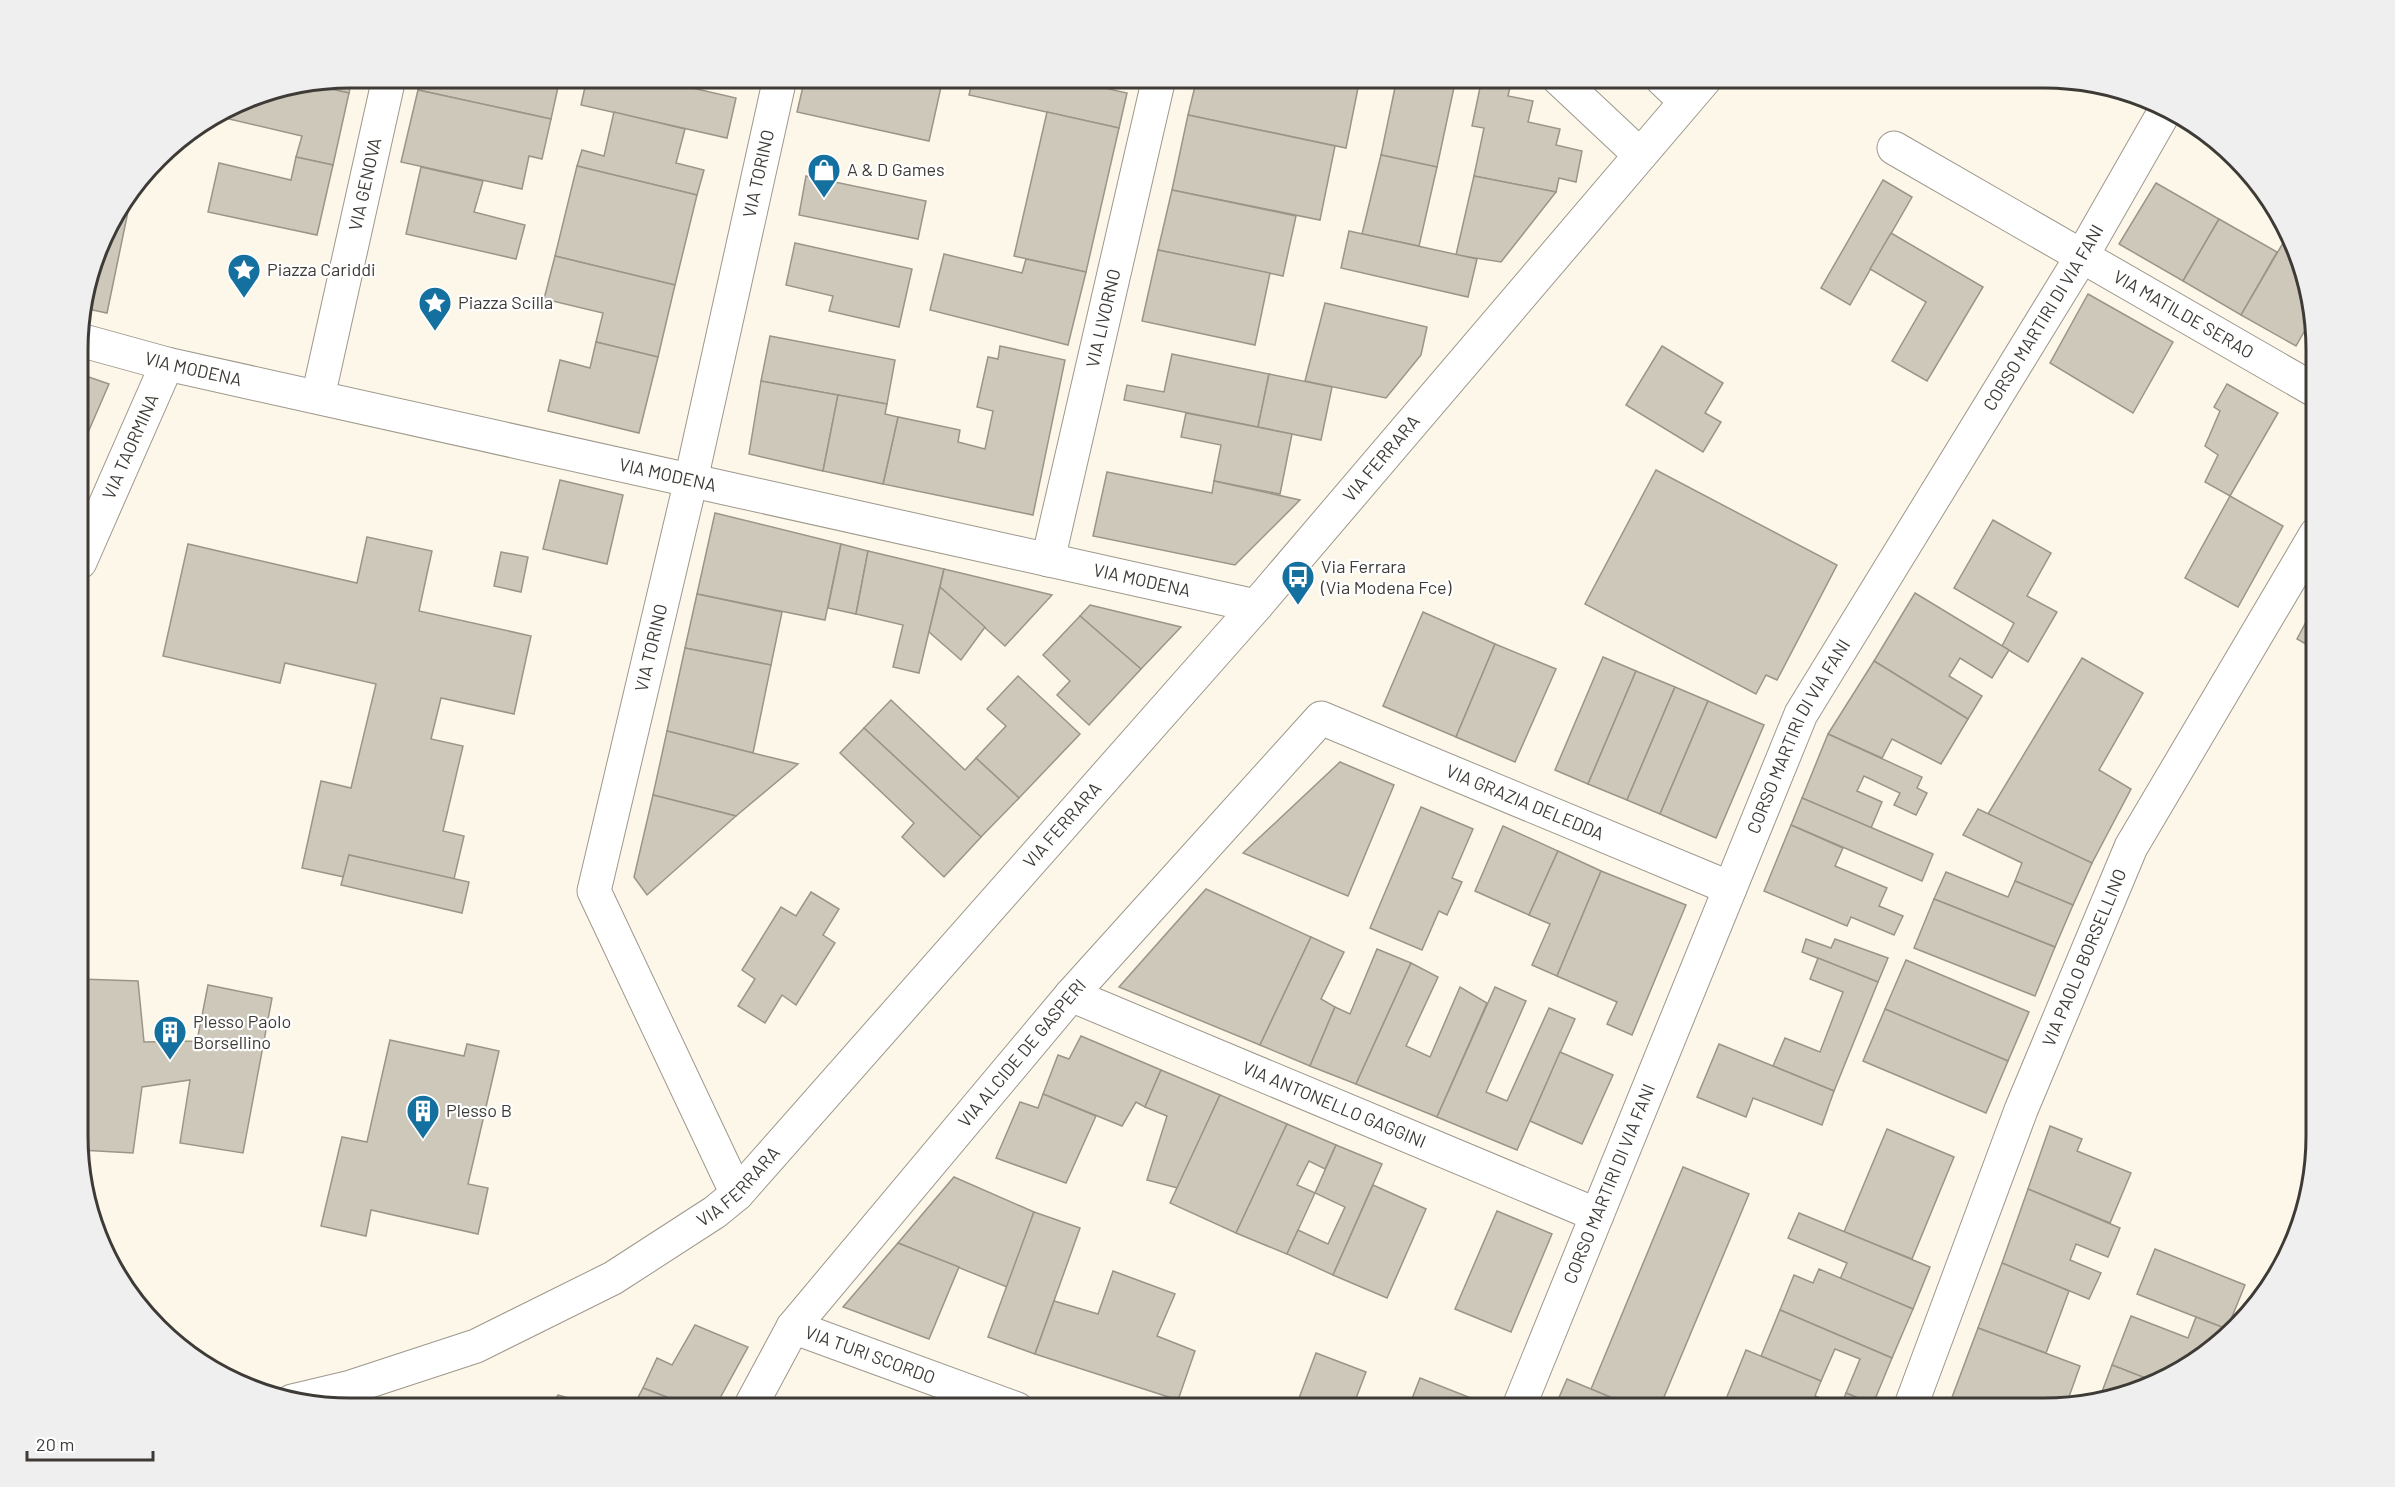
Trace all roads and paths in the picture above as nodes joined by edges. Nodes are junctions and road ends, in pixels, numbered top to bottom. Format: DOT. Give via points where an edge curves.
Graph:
graph roads {
  1 [pos="387,88"];
  2 [pos="778,88"];
  3 [pos="1157,88"];
  4 [pos="1569,88"];
  5 [pos="1696,90"];
  6 [pos="2162,117"];
  7 [pos="1894,148"];
  8 [pos="1639,154"];
  9 [pos="2082,256"];
  10 [pos="88,342"];
  11 [pos="167,364"];
  12 [pos="2306,385"];
  13 [pos="318,397"];
  14 [pos="691,480"];
  15 [pos="88,544"];
  16 [pos="2306,551"];
  17 [pos="1048,560"];
  18 [pos="1256,606"];
  19 [pos="1321,718"];
  20 [pos="1730,888"];
  21 [pos="1071,994"];
  22 [pos="737,1194"];
  23 [pos="1597,1215"];
  24 [pos="793,1326"];
  25 [pos="314,1396"];
  26 [pos="754,1399"];
  27 [pos="990,1399"];
  28 [pos="1522,1399"];
  29 [pos="1913,1399"];
  1 -- 13 [label="street, VIA GENOVA"];
  2 -- 14 [label="street, VIA TORINO"];
  3 -- 17 [label="street, VIA LIVORNO"];
  4 -- 8 [label="street"];
  5 -- 8 [label="street, VIA FERRARA"];
  6 -- 9 [label="street, CORSO MARTIRI DI VIA FANI"];
  7 -- 9 [label="street, VIA MATILDE SERAO"];
  8 -- 18 [label="street, VIA FERRARA"];
  9 -- 12 [label="street, VIA MATILDE SERAO"];
  9 -- 20 [label="street, CORSO MARTIRI DI VIA FANI" via="1801,714"];
  10 -- 11 [label="street, VIA MODENA"];
  11 -- 13 [label="street, VIA MODENA"];
  11 -- 15 [label="street, VIA TAORMINA"];
  13 -- 14 [label="street, VIA MODENA"];
  14 -- 17 [label="street, VIA MODENA"];
  14 -- 22 [label="street, VIA TORINO" via="594,891"];
  16 -- 29 [label="street, VIA PAOLO BORSELLINO" via="2131,847 2021,1110"];
  17 -- 18 [label="street, VIA MODENA"];
  18 -- 22 [label="street, VIA FERRARA"];
  19 -- 20 [label="street, VIA GRAZIA DELEDDA"];
  19 -- 21 [label="street, VIA ALCIDE DE GASPERI"];
  20 -- 23 [label="street, CORSO MARTIRI DI VIA FANI"];
  21 -- 23 [label="street, VIA ANTONELLO GAGGINI"];
  21 -- 24 [label="street, VIA ALCIDE DE GASPERI"];
  22 -- 25 [label="street, VIA FERRARA" via="613,1278 476,1346"];
  23 -- 28 [label="street, CORSO MARTIRI DI VIA FANI"];
  24 -- 26 [label="street, VIA ALCIDE DE GASPERI"];
  24 -- 27 [label="street, VIA TURI SCORDO"];
}
